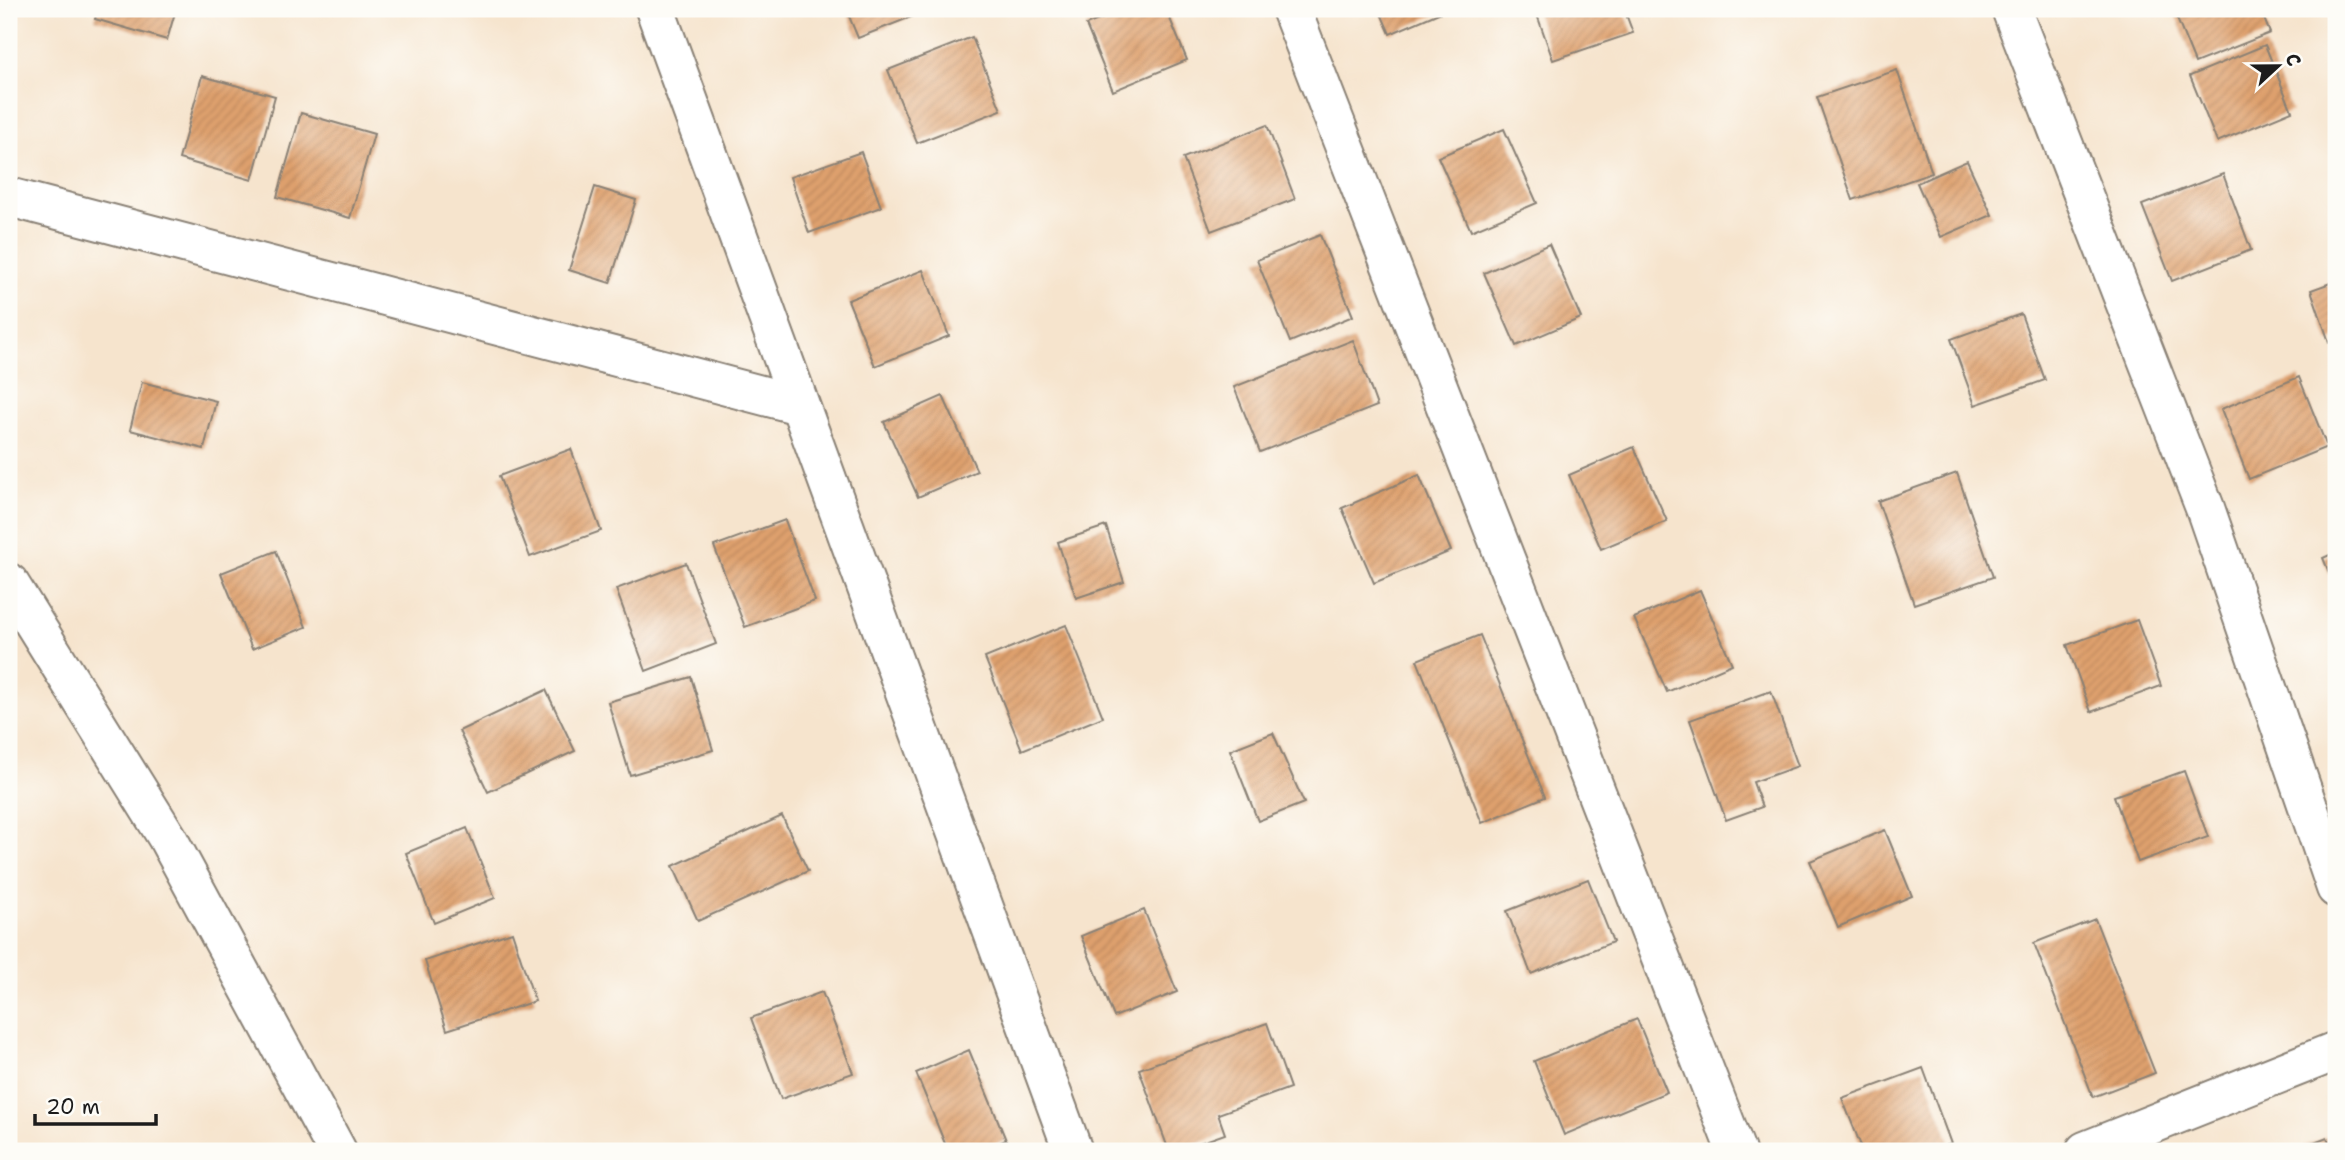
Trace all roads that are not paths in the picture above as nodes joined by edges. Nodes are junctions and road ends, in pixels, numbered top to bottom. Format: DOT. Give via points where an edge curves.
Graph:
graph roads {
  1 [pos="655,9"];
  2 [pos="1291,9"];
  3 [pos="2011,9"];
  4 [pos="9,197"];
  5 [pos="799,405"];
  6 [pos="9,583"];
  7 [pos="2336,888"];
  8 [pos="2336,1051"];
  9 [pos="337,1151"];
  10 [pos="1073,1151"];
  11 [pos="1736,1151"];
  12 [pos="2085,1151"];
  1 -- 5 [label="street"];
  2 -- 11 [label="street"];
  3 -- 7 [label="street" via="2205,508"];
  4 -- 5 [label="street"];
  5 -- 10 [label="street"];
  6 -- 9 [label="street" via="167,837"];
  8 -- 12 [label="street"];
}
